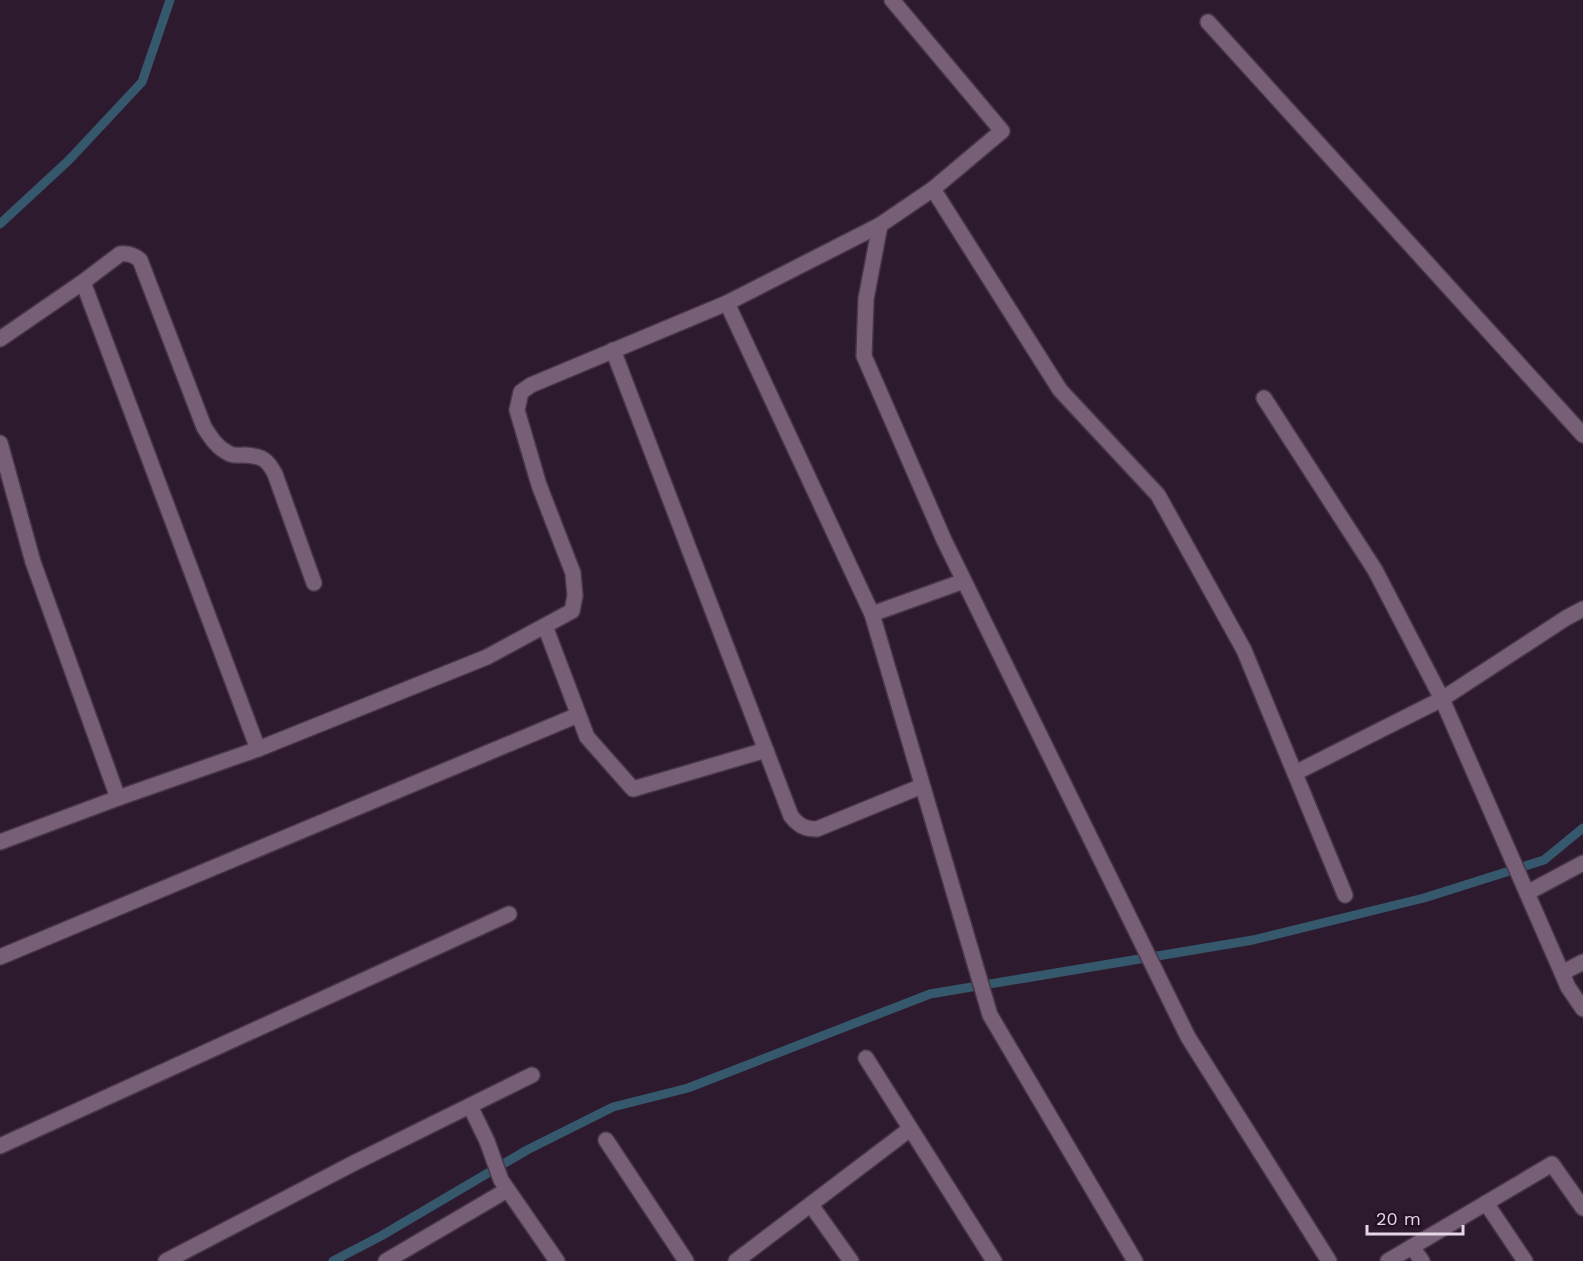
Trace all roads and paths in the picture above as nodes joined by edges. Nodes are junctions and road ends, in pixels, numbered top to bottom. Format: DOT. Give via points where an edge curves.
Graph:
graph roads {
  1 [pos="892,0"];
  2 [pos="1208,22"];
  3 [pos="933,189"];
  4 [pos="880,225"];
  5 [pos="83,282"];
  6 [pos="727,303"];
  7 [pos="0,339"];
  8 [pos="613,350"];
  9 [pos="1264,398"];
  10 [pos="1583,435"];
  11 [pos="0,443"];
  12 [pos="964,580"];
  13 [pos="314,583"];
  14 [pos="1583,609"];
  15 [pos="872,614"];
  16 [pos="545,626"];
  17 [pos="1442,699"];
  18 [pos="578,715"];
  19 [pos="258,749"];
  20 [pos="766,750"];
  21 [pos="1295,773"];
  22 [pos="922,786"];
  23 [pos="118,798"];
  24 [pos="0,842"];
  25 [pos="1583,863"];
  26 [pos="1526,890"];
  27 [pos="1345,895"];
  28 [pos="509,914"];
  29 [pos="0,957"];
  30 [pos="1583,962"];
  31 [pos="1562,973"];
  32 [pos="1583,1009"];
  33 [pos="866,1058"];
  34 [pos="532,1075"];
  35 [pos="470,1106"];
  36 [pos="910,1129"];
  37 [pos="606,1140"];
  38 [pos="0,1146"];
  39 [pos="504,1185"];
  40 [pos="1486,1203"];
  41 [pos="811,1205"];
  42 [pos="1583,1208"];
  43 [pos="1412,1247"];
  44 [pos="166,1261"];
  45 [pos="386,1261"];
  46 [pos="557,1261"];
  47 [pos="686,1261"];
  48 [pos="736,1261"];
  49 [pos="851,1261"];
  50 [pos="994,1261"];
  51 [pos="1135,1261"];
  52 [pos="1329,1261"];
  53 [pos="1388,1261"];
  54 [pos="1422,1261"];
  55 [pos="1525,1261"];
  1 -- 3 [label="street" via="1002,131"];
  2 -- 10 [label="street"];
  3 -- 4 [label="street"];
  3 -- 21 [label="street" via="1060,390 1158,495 1244,650"];
  4 -- 6 [label="street"];
  4 -- 12 [label="street" via="866,299 864,356"];
  5 -- 7 [label="street"];
  5 -- 13 [label="street" via="120,254 128,253 140,260 204,427 216,445 232,455 255,456 270,465"];
  5 -- 19 [label="street"];
  6 -- 8 [label="street"];
  6 -- 15 [label="street"];
  8 -- 16 [label="street" via="521,392 517,410 539,485 573,573 572,611"];
  8 -- 20 [label="street"];
  9 -- 17 [label="street" via="1375,570"];
  11 -- 23 [label="street" via="33,562"];
  12 -- 15 [label="street"];
  12 -- 52 [label="street" via="1188,1037"];
  14 -- 17 [label="street"];
  15 -- 22 [label="street"];
  16 -- 18 [label="street"];
  16 -- 19 [label="street" via="487,657"];
  17 -- 21 [label="street"];
  17 -- 26 [label="street"];
  18 -- 20 [label="street" via="587,737 633,789"];
  18 -- 29 [label="street"];
  19 -- 23 [label="street"];
  20 -- 22 [label="street" via="791,816 807,829 817,829"];
  21 -- 27 [label="street"];
  22 -- 51 [label="street" via="990,1015"];
  23 -- 24 [label="street"];
  25 -- 26 [label="street"];
  26 -- 31 [label="street"];
  28 -- 38 [label="street"];
  30 -- 31 [label="street"];
  31 -- 32 [label="street"];
  33 -- 36 [label="street"];
  34 -- 35 [label="street"];
  35 -- 39 [label="street"];
  35 -- 44 [label="street"];
  36 -- 41 [label="street"];
  36 -- 50 [label="street"];
  37 -- 47 [label="street"];
  39 -- 45 [label="street"];
  39 -- 46 [label="street"];
  40 -- 42 [label="street" via="1552,1164"];
  40 -- 43 [label="street"];
  40 -- 55 [label="street"];
  41 -- 48 [label="street"];
  41 -- 49 [label="street"];
  43 -- 53 [label="street"];
  43 -- 54 [label="street"];
}
